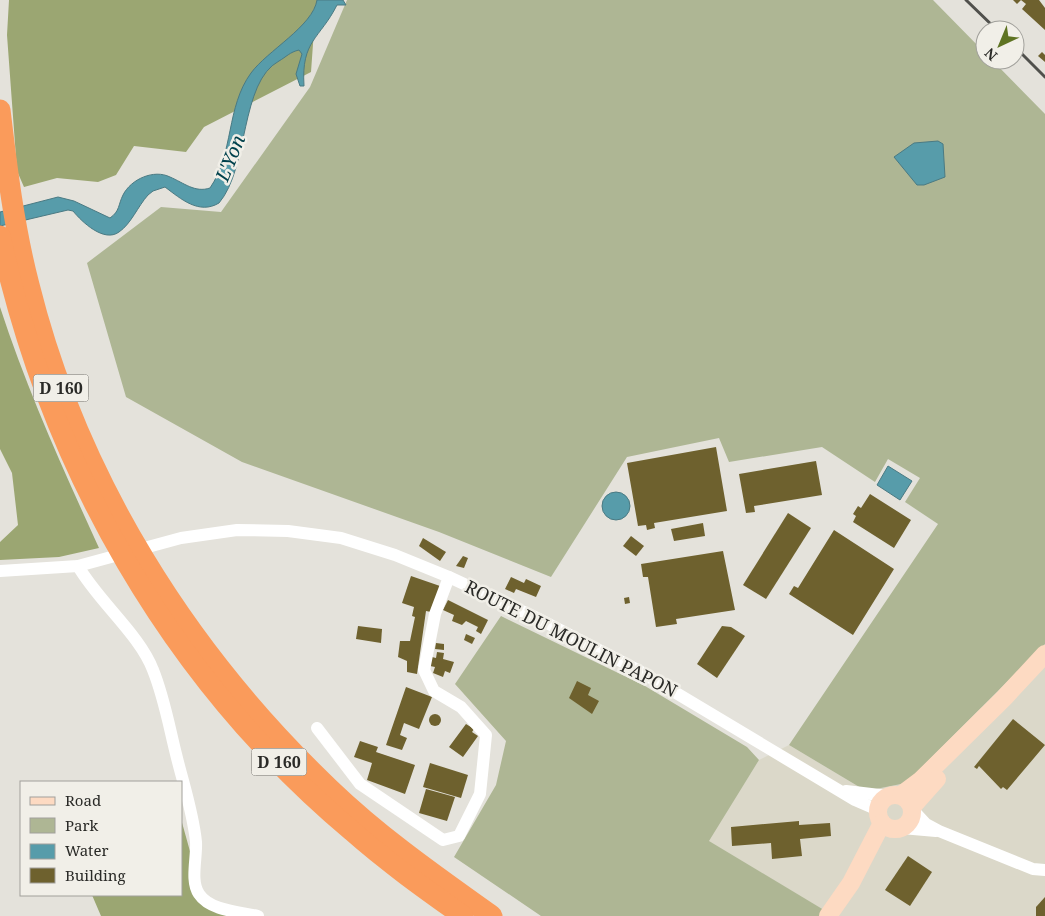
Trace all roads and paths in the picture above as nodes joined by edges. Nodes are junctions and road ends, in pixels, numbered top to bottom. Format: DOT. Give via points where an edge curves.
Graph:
graph roads {
  1 [pos="0,110"];
  2 [pos="9,234"];
  3 [pos="78,566"];
  4 [pos="140,570"];
  5 [pos="0,571"];
  6 [pos="449,577"];
  7 [pos="1045,654"];
  8 [pos="318,728"];
  9 [pos="844,791"];
  10 [pos="904,802"];
  11 [pos="889,823"];
  12 [pos="939,831"];
  13 [pos="1045,870"];
  14 [pos="258,916"];
  15 [pos="463,916"];
  16 [pos="492,916"];
  17 [pos="828,916"];
  1 -- 2 [label="highway, D 160" via="10,192"];
  2 -- 4 [label="highway, D 160" via="14,294 46,397 78,472"];
  3 -- 5 [label="street, ROUTE DU MOULIN PAPON"];
  3 -- 6 [label="street, ROUTE DU MOULIN PAPON" via="181,538 237,530 288,530 341,538"];
  3 -- 14 [label="street" via="152,668 194,825 195,882 199,894 214,906"];
  4 -- 15 [label="highway, D 160" via="196,668 287,771 351,831"];
  4 -- 16 [label="highway, D 160" via="281,742 373,827"];
  6 -- 8 [label="street" via="435,614 424,670 434,691 461,707 486,735 480,794 459,836 443,840 360,784"];
  6 -- 9 [label="street, ROUTE DU MOULIN PAPON" via="636,669"];
  7 -- 10 [label="main road" via="921,780"];
  9 -- 10 [label="street, ROUTE DU MOULIN PAPON"];
  9 -- 11 [label="street, ROUTE DU MOULIN PAPON"];
  10 -- 11 [label="main road" via="910,821"];
  10 -- 11 [label="main road" via="883,799"];
  10 -- 12 [label="street" via="926,824"];
  11 -- 12 [label="street, ROUTE DU MOULIN PAPON"];
  11 -- 17 [label="main road" via="870,864 850,883"];
  12 -- 13 [label="street" via="1033,869"];
}
